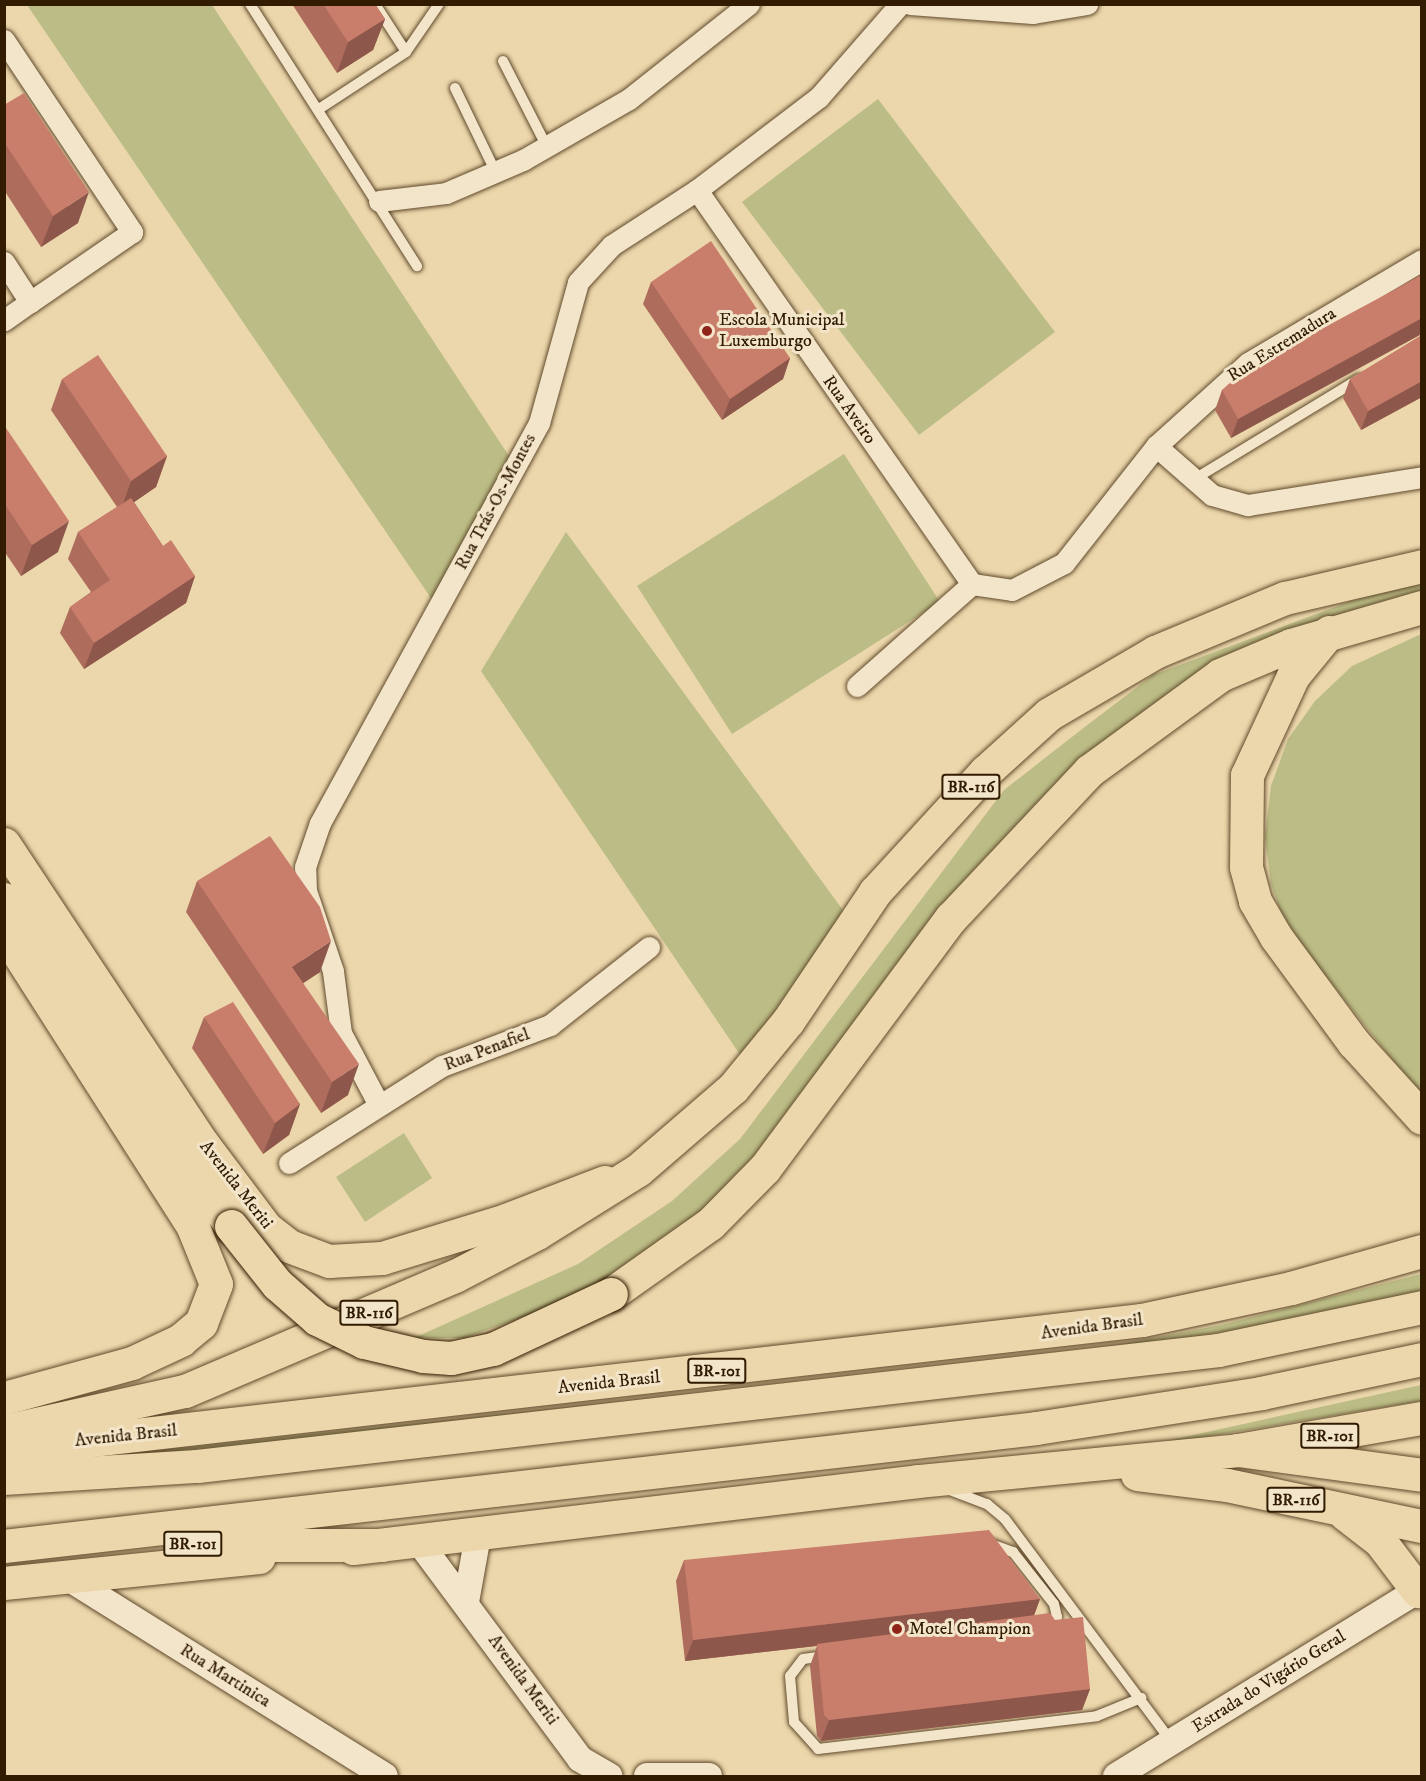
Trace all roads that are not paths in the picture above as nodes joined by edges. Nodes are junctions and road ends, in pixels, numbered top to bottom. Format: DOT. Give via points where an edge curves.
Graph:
graph roads {
  1 [pos="250,4"];
  2 [pos="375,4"];
  3 [pos="440,4"];
  4 [pos="749,4"];
  5 [pos="900,4"];
  6 [pos="910,4"];
  7 [pos="1087,4"];
  8 [pos="4,40"];
  9 [pos="406,52"];
  10 [pos="503,61"];
  11 [pos="455,88"];
  12 [pos="319,109"];
  13 [pos="547,147"];
  14 [pos="497,173"];
  15 [pos="697,190"];
  16 [pos="379,201"];
  17 [pos="1422,260"];
  18 [pos="4,262"];
  19 [pos="417,266"];
  20 [pos="30,302"];
  21 [pos="4,320"];
  22 [pos="1372,371"];
  23 [pos="1156,446"];
  24 [pos="1422,477"];
  25 [pos="1193,480"];
  26 [pos="1422,566"];
  27 [pos="965,577"];
  28 [pos="1422,607"];
  29 [pos="1329,632"];
  30 [pos="857,686"];
  31 [pos="4,844"];
  32 [pos="4,899"];
  33 [pos="4,931"];
  34 [pos="649,947"];
  35 [pos="379,1105"];
  36 [pos="1422,1118"];
  37 [pos="289,1163"];
  38 [pos="638,1170"];
  39 [pos="1422,1251"];
  40 [pos="1422,1307"];
  41 [pos="1422,1359"];
  42 [pos="4,1398"];
  43 [pos="1422,1418"];
  44 [pos="4,1431"];
  45 [pos="4,1450"];
  46 [pos="1238,1450"];
  47 [pos="1053,1467"];
  48 [pos="1422,1475"];
  49 [pos="4,1478"];
  50 [pos="918,1481"];
  51 [pos="1336,1508"];
  52 [pos="1422,1526"];
  53 [pos="478,1535"];
  54 [pos="419,1542"];
  55 [pos="977,1544"];
  56 [pos="382,1545"];
  57 [pos="4,1546"];
  58 [pos="4,1553"];
  59 [pos="64,1576"];
  60 [pos="10,1586"];
  61 [pos="1420,1591"];
  62 [pos="466,1602"];
  63 [pos="1026,1629"];
  64 [pos="838,1654"];
  65 [pos="1140,1698"];
  66 [pos="1172,1742"];
  67 [pos="581,1768"];
  68 [pos="385,1776"];
  69 [pos="610,1776"];
  70 [pos="647,1776"];
  71 [pos="710,1776"];
  72 [pos="1116,1776"];
  1 -- 12 [label="lane"];
  2 -- 9 [label="lane"];
  3 -- 9 [label="lane"];
  4 -- 13 [label="street" via="629,99"];
  5 -- 15 [label="street, Rua Trás-Os-Montes" via="819,97"];
  6 -- 7 [label="street" via="1034,13"];
  8 -- 20 [label="street" via="132,232"];
  9 -- 12 [label="lane"];
  10 -- 13 [label="lane"];
  11 -- 14 [label="lane"];
  12 -- 16 [label="lane"];
  13 -- 14 [label="street"];
  14 -- 16 [label="street" via="446,193"];
  15 -- 27 [label="street, Rua Aveiro"];
  15 -- 35 [label="street, Rua Trás-Os-Montes" via="612,245 578,282 539,423 310,846 306,891 333,971 341,1033"];
  16 -- 19 [label="lane"];
  17 -- 23 [label="street, Rua Estremadura" via="1248,363"];
  18 -- 20 [label="street"];
  20 -- 21 [label="street"];
  22 -- 25 [label="lane"];
  23 -- 25 [label="street"];
  23 -- 27 [label="street, Rua Estremadura" via="1064,563 1012,590"];
  24 -- 25 [label="street" via="1248,505 1226,501"];
  26 -- 38 [label="main road, BR-116" via="1285,598 1155,652 1049,714 986,772 875,892 788,1021 733,1088"];
  27 -- 30 [label="street"];
  28 -- 29 [label="main road"];
  29 -- 32 [label="main road, bridge" via="1220,675 1089,771 951,918 765,1167 710,1224 611,1294 494,1349 450,1358 364,1342 317,1319 277,1284 231,1226 45,945"];
  29 -- 36 [label="main road" via="1293,675 1247,776 1246,867 1255,901 1276,937 1354,1042"];
  31 -- 38 [label="main road, Avenida Meriti" via="202,1143 266,1228 289,1246 329,1261 382,1258 506,1220"];
  33 -- 42 [label="main road" via="193,1227 213,1268 212,1302 201,1323 181,1340 132,1363"];
  34 -- 35 [label="street, Rua Penafiel" via="550,1025 442,1066"];
  35 -- 37 [label="street, Rua Penafiel"];
  38 -- 44 [label="main road, BR-116" via="537,1233 455,1276 254,1364 185,1391"];
  39 -- 45 [label="main road, Avenida Brasil / BR-101" via="1291,1288 1142,1320"];
  40 -- 49 [label="main road, Avenida Brasil / BR-101" via="1218,1350 197,1466"];
  41 -- 57 [label="main road, BR-101" via="1261,1393 1036,1428"];
  43 -- 46 [label="main road, BR-101"];
  46 -- 47 [label="main road, BR-101"];
  46 -- 48 [label="main road, BR-116"];
  47 -- 50 [label="main road, BR-101"];
  47 -- 51 [label="main road, BR-116" via="1170,1477"];
  50 -- 53 [label="main road, BR-101"];
  50 -- 65 [label="lane" via="976,1498 999,1512"];
  51 -- 52 [label="main road, BR-116"];
  51 -- 61 [label="main road" via="1380,1541"];
  53 -- 54 [label="main road, BR-101"];
  53 -- 62 [label="street"];
  54 -- 56 [label="main road, BR-101"];
  54 -- 62 [label="street, Avenida Meriti"];
  55 -- 63 [label="lane" via="1003,1544 1054,1604 1057,1617 1049,1626"];
  56 -- 58 [label="main road, BR-101" via="272,1541"];
  56 -- 59 [label="main road"];
  59 -- 60 [label="main road"];
  59 -- 68 [label="street, Rua Martinica"];
  61 -- 66 [label="street, Estrada do Vigário Geral"];
  62 -- 67 [label="street, Avenida Meriti"];
  64 -- 65 [label="lane" via="803,1659 790,1676 794,1722 818,1749 1097,1716"];
  65 -- 66 [label="lane"];
  66 -- 72 [label="street, Estrada do Vigário Geral"];
  67 -- 69 [label="street, Avenida Meriti"];
  70 -- 71 [label="street"];
}
